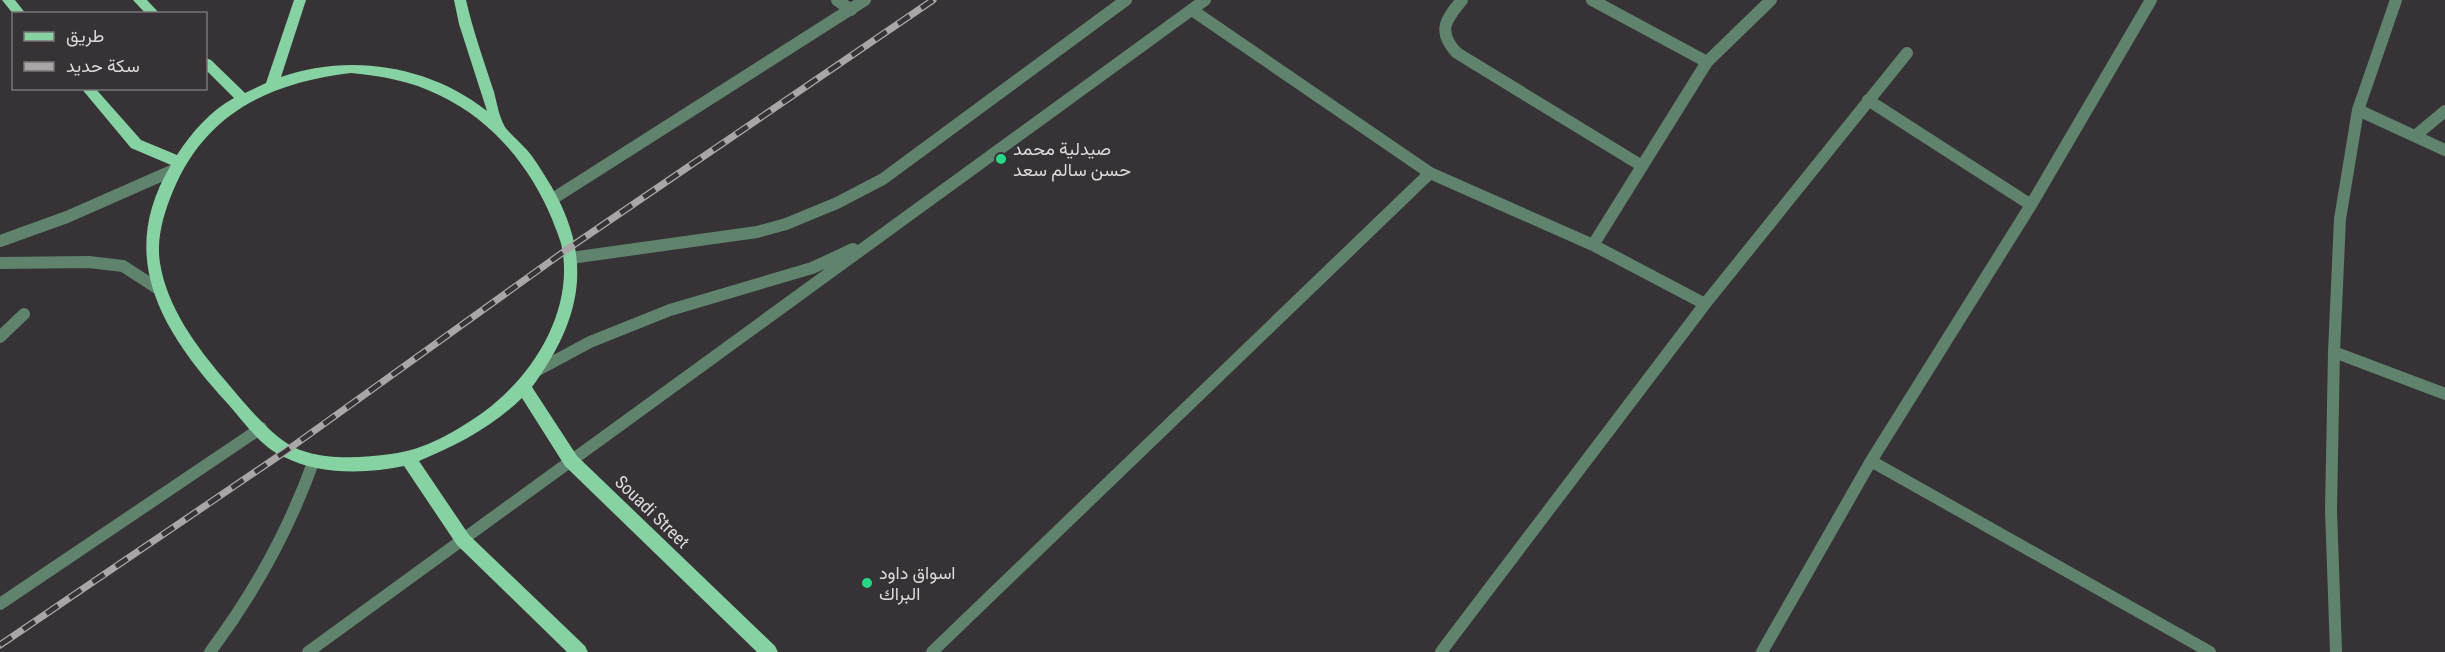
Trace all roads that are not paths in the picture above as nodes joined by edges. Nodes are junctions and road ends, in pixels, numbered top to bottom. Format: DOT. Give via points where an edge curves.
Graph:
graph roads {
  1 [pos="8,0"];
  2 [pos="139,0"];
  3 [pos="300,0"];
  4 [pos="460,0"];
  5 [pos="837,0"];
  6 [pos="865,0"];
  7 [pos="1126,0"];
  8 [pos="1205,0"];
  9 [pos="1462,0"];
  10 [pos="1592,0"];
  11 [pos="1771,0"];
  12 [pos="2396,0"];
  13 [pos="2144,2"];
  14 [pos="851,10"];
  15 [pos="1192,10"];
  16 [pos="18,12"];
  17 [pos="152,12"];
  18 [pos="1907,53"];
  19 [pos="1707,62"];
  20 [pos="207,64"];
  21 [pos="272,84"];
  22 [pos="89,90"];
  23 [pos="242,98"];
  24 [pos="1868,100"];
  25 [pos="2358,110"];
  26 [pos="2445,111"];
  27 [pos="498,126"];
  28 [pos="2415,136"];
  29 [pos="2445,150"];
  30 [pos="177,165"];
  31 [pos="1642,166"];
  32 [pos="1430,172"];
  33 [pos="551,200"];
  34 [pos="2031,204"];
  35 [pos="878,237"];
  36 [pos="0,241"];
  37 [pos="1593,245"];
  38 [pos="571,258"];
  39 [pos="0,263"];
  40 [pos="160,290"];
  41 [pos="1705,304"];
  42 [pos="24,314"];
  43 [pos="0,337"];
  44 [pos="2334,352"];
  45 [pos="536,370"];
  46 [pos="524,388"];
  47 [pos="2445,394"];
  48 [pos="261,428"];
  49 [pos="408,458"];
  50 [pos="314,460"];
  51 [pos="571,461"];
  52 [pos="1871,461"];
  53 [pos="463,540"];
  54 [pos="0,604"];
  55 [pos="210,652"];
  56 [pos="308,652"];
  57 [pos="579,652"];
  58 [pos="770,652"];
  59 [pos="932,652"];
  60 [pos="1441,652"];
  61 [pos="1762,652"];
  62 [pos="2210,652"];
  63 [pos="2336,652"];
  1 -- 16 [label="main road"];
  2 -- 17 [label="main road"];
  3 -- 21 [label="main road"];
  4 -- 27 [label="main road"];
  5 -- 14 [label="street"];
  6 -- 14 [label="street"];
  7 -- 38 [label="street" via="883,179 837,203 757,232"];
  8 -- 15 [label="street"];
  9 -- 31 [label="street" via="1445,21 1444,36 1452,50"];
  10 -- 19 [label="street"];
  11 -- 19 [label="street"];
  12 -- 25 [label="street"];
  13 -- 34 [label="street"];
  14 -- 33 [label="street"];
  15 -- 32 [label="street"];
  15 -- 35 [label="street"];
  18 -- 24 [label="street"];
  19 -- 31 [label="street"];
  20 -- 23 [label="main road"];
  21 -- 23 [label="main road"];
  21 -- 27 [label="main road" via="328,70 374,68 433,85"];
  22 -- 30 [label="main road" via="136,144"];
  23 -- 30 [label="main road" via="195,138"];
  24 -- 34 [label="street"];
  24 -- 41 [label="street"];
  25 -- 28 [label="street"];
  25 -- 44 [label="street" via="2340,219"];
  26 -- 28 [label="street"];
  27 -- 33 [label="main road" via="521,151"];
  28 -- 29 [label="street"];
  30 -- 36 [label="street" via="67,217"];
  30 -- 40 [label="main road" via="157,213 153,240 153,262"];
  31 -- 37 [label="street"];
  32 -- 37 [label="street"];
  32 -- 59 [label="street"];
  33 -- 38 [label="main road"];
  34 -- 52 [label="street"];
  35 -- 45 [label="street" via="812,268 660,314 590,342"];
  35 -- 51 [label="street"];
  37 -- 41 [label="street"];
  38 -- 45 [label="main road" via="567,301 559,327"];
  39 -- 40 [label="street" via="89,262 123,266"];
  40 -- 48 [label="main road" via="183,335 213,378"];
  41 -- 60 [label="street"];
  42 -- 43 [label="street"];
  44 -- 47 [label="street"];
  44 -- 63 [label="street" via="2331,510"];
  45 -- 46 [label="main road"];
  46 -- 49 [label="main road" via="477,425"];
  46 -- 51 [label="main road, Souadi Street"];
  48 -- 50 [label="main road" via="286,451"];
  48 -- 54 [label="street"];
  49 -- 50 [label="main road" via="345,464"];
  49 -- 53 [label="main road"];
  50 -- 55 [label="street" via="273,559"];
  51 -- 53 [label="street"];
  51 -- 58 [label="main road, Souadi Street"];
  52 -- 61 [label="street"];
  52 -- 62 [label="street"];
  53 -- 56 [label="street"];
  53 -- 57 [label="main road"];
}
